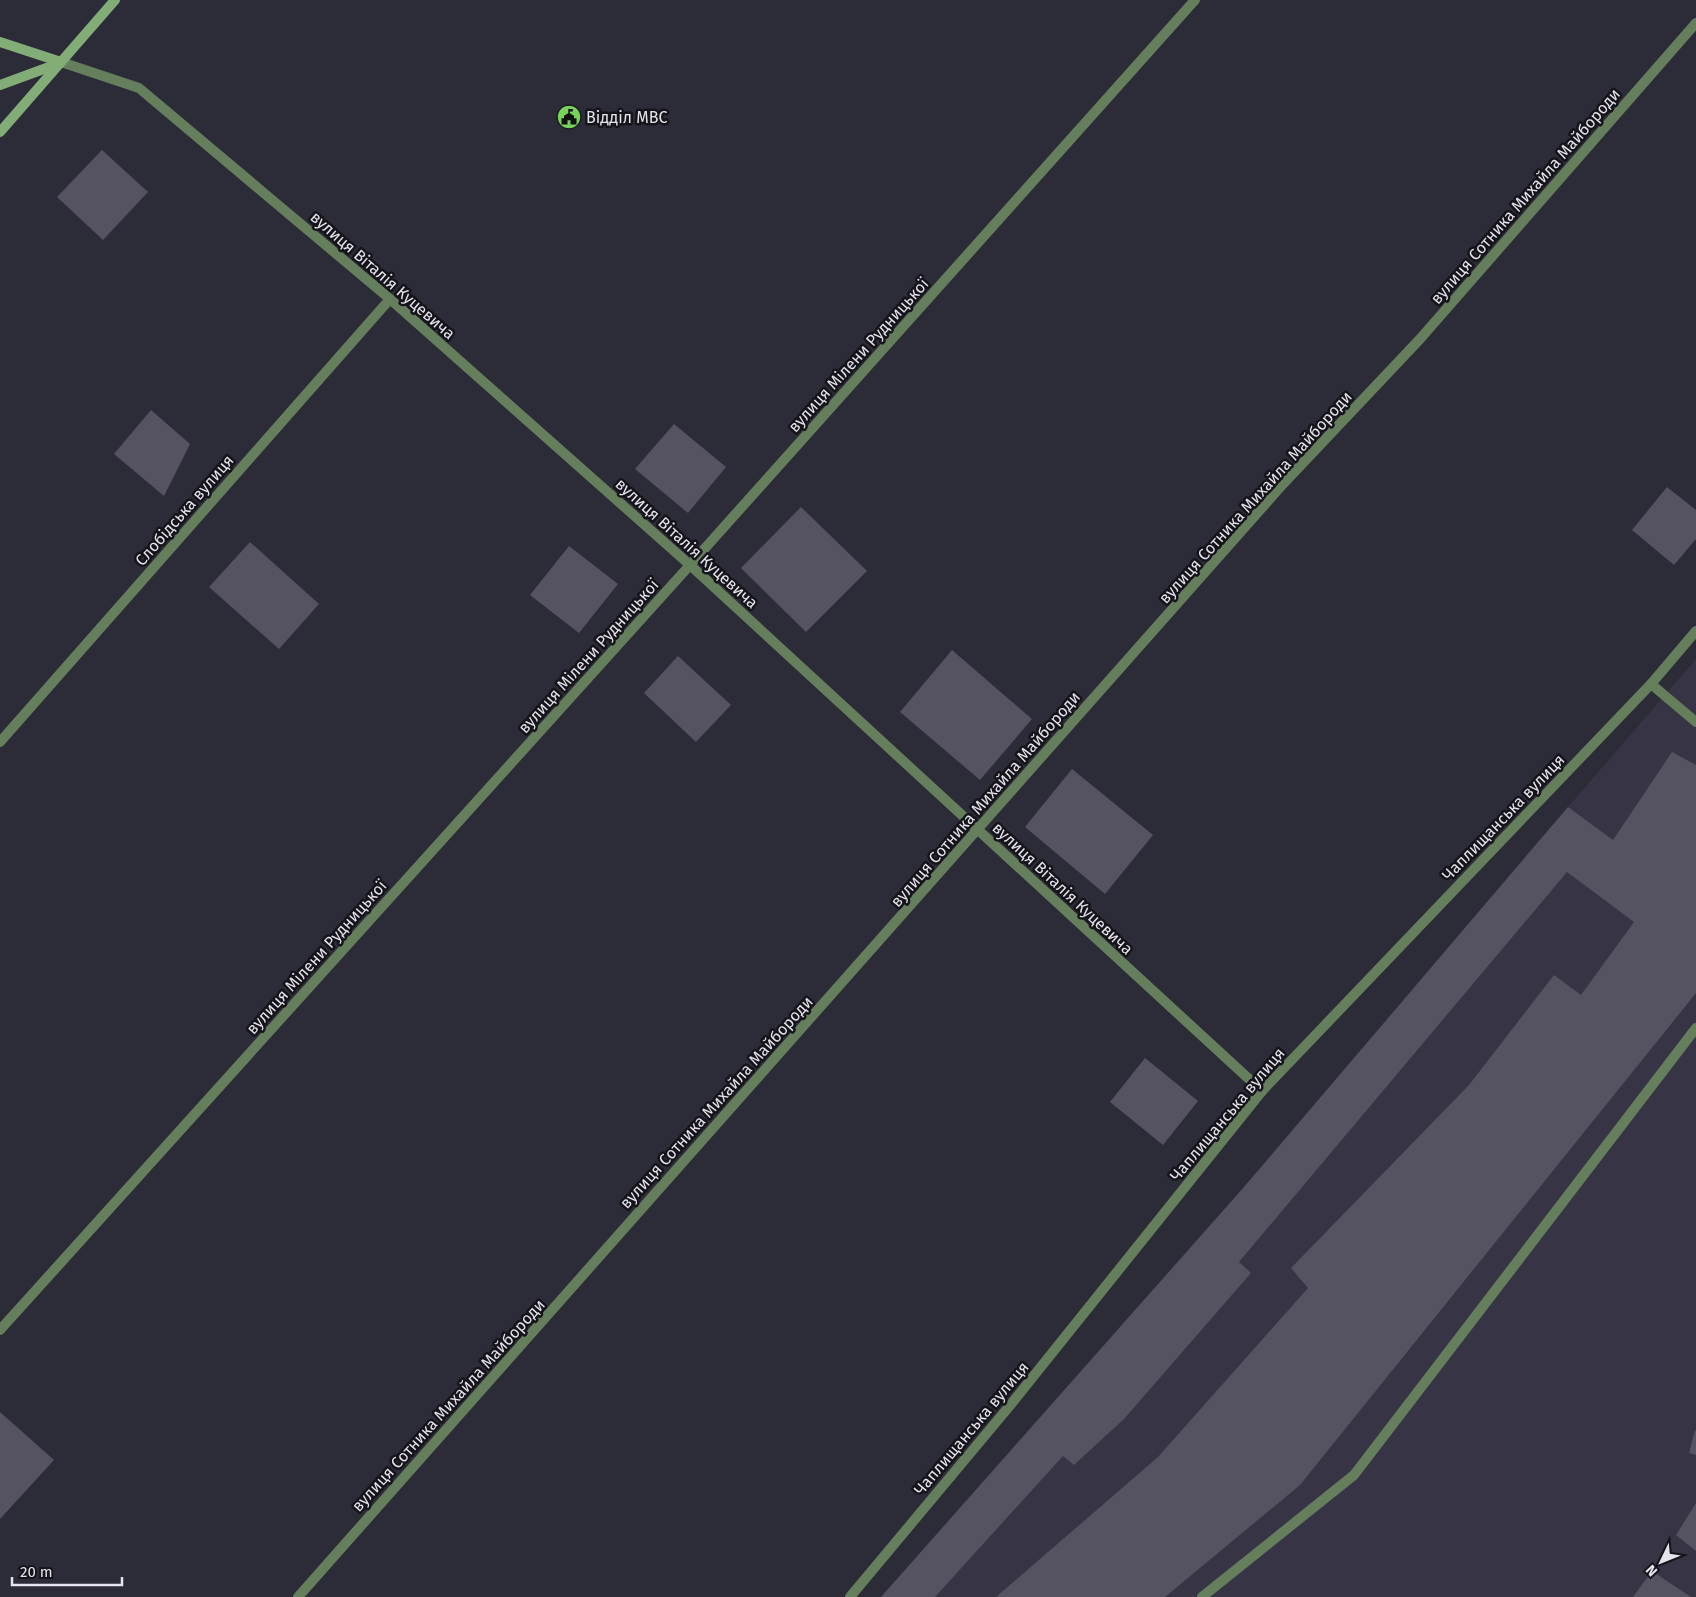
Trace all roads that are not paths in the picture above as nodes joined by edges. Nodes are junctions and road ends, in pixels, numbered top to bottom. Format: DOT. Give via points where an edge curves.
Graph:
graph roads {
  1 [pos="116,0"];
  2 [pos="1195,0"];
  3 [pos="1696,22"];
  4 [pos="0,42"];
  5 [pos="61,62"];
  6 [pos="0,85"];
  7 [pos="0,132"];
  8 [pos="390,299"];
  9 [pos="690,565"];
  10 [pos="1696,632"];
  11 [pos="1651,684"];
  12 [pos="1696,722"];
  13 [pos="0,742"];
  14 [pos="977,830"];
  15 [pos="1696,1028"];
  16 [pos="1262,1092"];
  17 [pos="0,1330"];
  18 [pos="298,1597"];
  19 [pos="850,1597"];
  20 [pos="1202,1597"];
  1 -- 5 [label="main road"];
  2 -- 9 [label="street, вулиця Мілени Рудницької"];
  3 -- 14 [label="street, вулиця Сотника Михайла Майбороди" via="1420,339 1283,484"];
  4 -- 5 [label="main road"];
  5 -- 6 [label="main road"];
  5 -- 7 [label="main road"];
  5 -- 8 [label="street, вулиця Віталія Куцевича" via="138,88"];
  8 -- 9 [label="street, вулиця Віталія Куцевича"];
  8 -- 13 [label="street, Слобідська вулиця"];
  9 -- 14 [label="street, вулиця Віталія Куцевича"];
  9 -- 17 [label="street, вулиця Мілени Рудницької"];
  10 -- 11 [label="street, Чаплищанська вулиця"];
  11 -- 12 [label="street"];
  11 -- 16 [label="street, Чаплищанська вулиця"];
  14 -- 16 [label="street, вулиця Віталія Куцевича"];
  14 -- 18 [label="street, вулиця Сотника Михайла Майбороди"];
  15 -- 20 [label="street" via="1354,1474"];
  16 -- 19 [label="street, Чаплищанська вулиця" via="1012,1403"];
}
